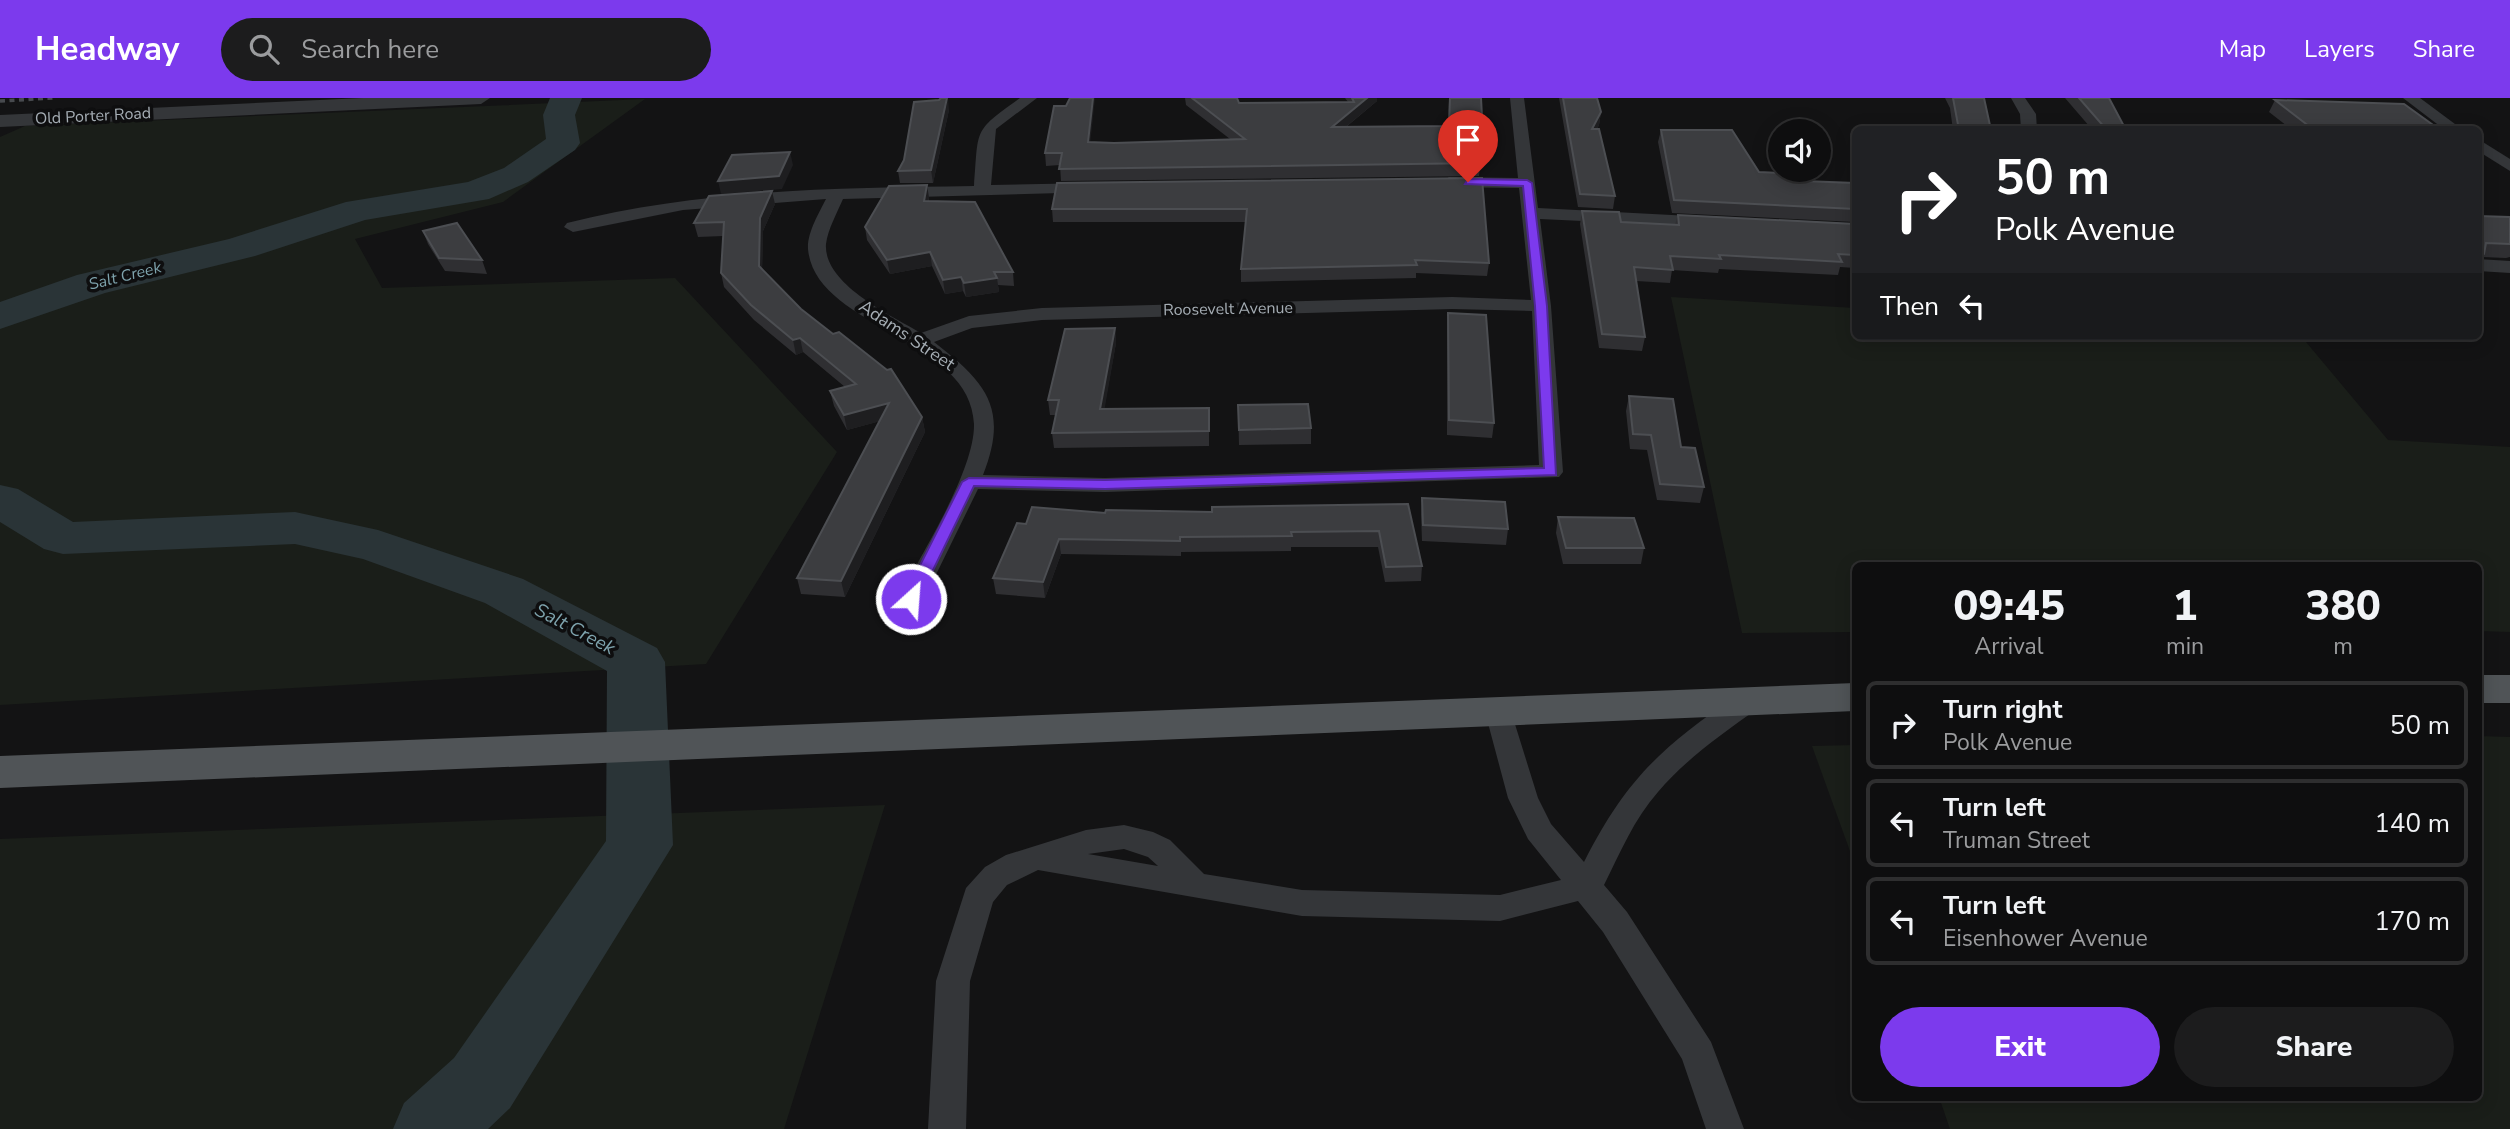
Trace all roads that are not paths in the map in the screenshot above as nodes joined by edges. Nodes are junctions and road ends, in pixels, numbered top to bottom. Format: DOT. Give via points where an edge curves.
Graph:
graph roads {
  1 [pos="481,98"];
  2 [pos="1030,98"];
  3 [pos="1517,98"];
  4 [pos="2018,98"];
  5 [pos="2410,98"];
  6 [pos="0,121"];
  7 [pos="2029,126"];
  8 [pos="2450,126"];
  9 [pos="2482,147"];
  10 [pos="2510,166"];
  11 [pos="1429,182"];
  12 [pos="1527,183"];
  13 [pos="1108,188"];
  14 [pos="982,190"];
  15 [pos="836,194"];
  16 [pos="1532,213"];
  17 [pos="1730,223"];
  18 [pos="573,227"];
  19 [pos="2482,265"];
  20 [pos="2510,267"];
  21 [pos="1541,306"];
  22 [pos="919,341"];
  23 [pos="969,482"];
  24 [pos="911,599"];
  25 [pos="2482,689"];
  26 [pos="2510,689"];
  27 [pos="1852,697"];
  28 [pos="1747,702"];
  29 [pos="1499,712"];
  30 [pos="0,772"];
  31 [pos="1587,886"];
  32 [pos="947,1129"];
  33 [pos="1725,1129"];
  1 -- 6 [label="street, Old Porter Road"];
  2 -- 14 [label="street" via="990,126"];
  3 -- 12 [label="street"];
  4 -- 7 [label="street" via="2028,114"];
  5 -- 8 [label="street"];
  9 -- 10 [label="street"];
  11 -- 12 [label="street"];
  12 -- 16 [label="street"];
  13 -- 14 [label="street"];
  14 -- 15 [label="street"];
  15 -- 18 [label="street" via="660,205"];
  15 -- 22 [label="street, Adams Street" via="817,248 820,270 848,296"];
  16 -- 17 [label="street"];
  16 -- 21 [label="street"];
  19 -- 20 [label="street"];
  21 -- 22 [label="street, Roosevelt Avenue" via="1452,303 1042,314 969,322"];
  21 -- 23 [label="street" via="1551,472 1105,485"];
  22 -- 23 [label="street, Adams Street" via="960,369 976,395 986,424"];
  23 -- 24 [label="street, Adams Street"];
  25 -- 26 [label="main road"];
  27 -- 28 [label="main road"];
  28 -- 29 [label="main road"];
  28 -- 31 [label="street" via="1690,744 1646,785"];
  29 -- 30 [label="main road"];
  29 -- 31 [label="street" via="1523,797 1539,831"];
  31 -- 32 [label="street" via="1500,908 1302,903 1038,858 1017,864 996,876 978,897 953,981"];
  31 -- 33 [label="street" via="1698,1053"];
}
